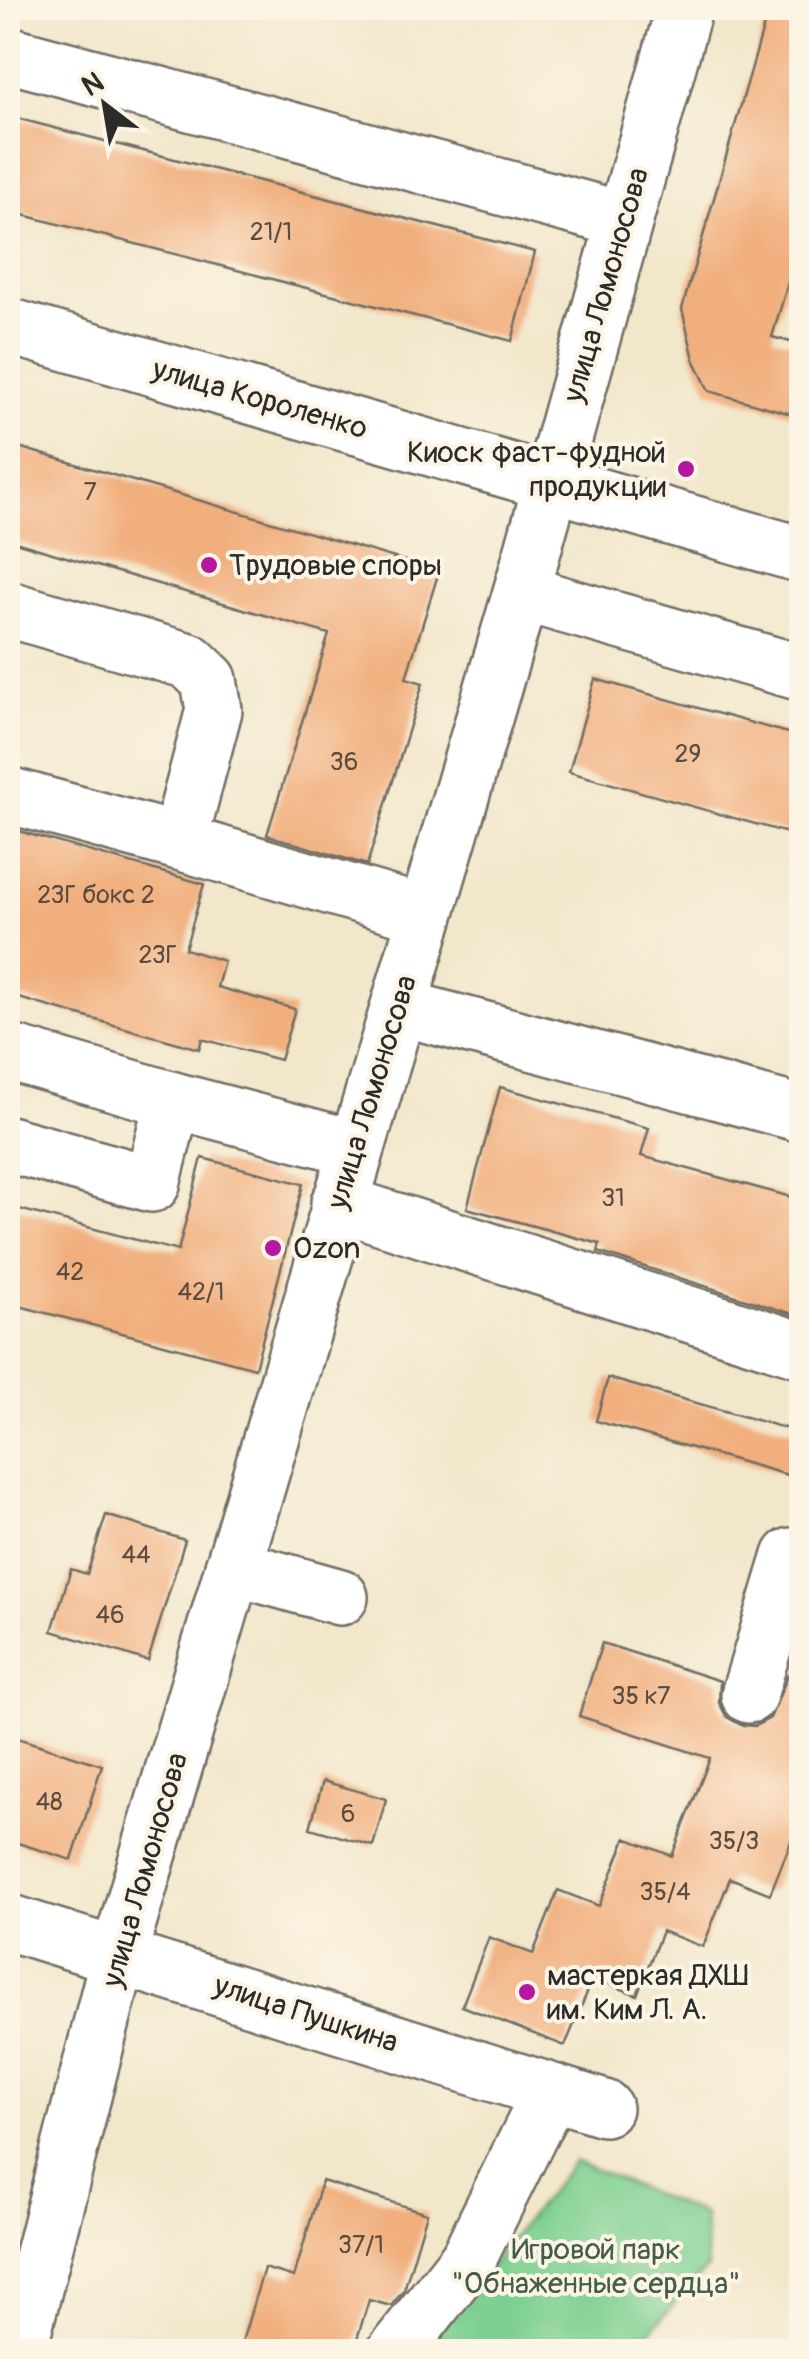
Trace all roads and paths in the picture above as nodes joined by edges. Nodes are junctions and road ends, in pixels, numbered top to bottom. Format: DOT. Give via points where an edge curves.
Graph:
graph roads {
  1 [pos="684,8"];
  2 [pos="8,54"];
  3 [pos="624,220"];
  4 [pos="8,326"];
  5 [pos="551,483"];
  6 [pos="802,555"];
  7 [pos="521,594"];
  8 [pos="8,610"];
  9 [pos="802,673"];
  10 [pos="8,795"];
  11 [pos="178,842"];
  12 [pos="424,914"];
  13 [pos="399,1007"];
  14 [pos="8,1052"];
  15 [pos="173,1100"];
  16 [pos="802,1114"];
  17 [pos="8,1144"];
  18 [pos="355,1148"];
  19 [pos="339,1204"];
  20 [pos="802,1350"];
  21 [pos="802,1559"];
  22 [pos="232,1567"];
  23 [pos="340,1596"];
  24 [pos="749,1695"];
  25 [pos="8,1922"];
  26 [pos="119,1954"];
  27 [pos="550,2092"];
  28 [pos="604,2108"];
  29 [pos="22,2288"];
  30 [pos="18,2352"];
  31 [pos="394,2352"];
  1 -- 3 [label="street, улица Ломоносова"];
  2 -- 3 [label="street"];
  3 -- 5 [label="street, улица Ломоносова"];
  4 -- 5 [label="street, улица Короленко"];
  5 -- 6 [label="street, улица Короленко"];
  5 -- 7 [label="street, улица Ломоносова"];
  7 -- 9 [label="street"];
  7 -- 12 [label="street, улица Ломоносова"];
  8 -- 11 [label="street" via="189,661 209,680 214,710"];
  10 -- 11 [label="street"];
  11 -- 12 [label="street"];
  12 -- 13 [label="street, улица Ломоносова"];
  13 -- 16 [label="street"];
  13 -- 18 [label="street, улица Ломоносова"];
  14 -- 15 [label="street"];
  15 -- 17 [label="street" via="152,1184"];
  15 -- 18 [label="street"];
  18 -- 19 [label="street, улица Ломоносова"];
  19 -- 20 [label="street"];
  19 -- 22 [label="street, улица Ломоносова"];
  21 -- 24 [label="street" via="791,1556"];
  22 -- 23 [label="street"];
  22 -- 26 [label="street, улица Ломоносова"];
  25 -- 26 [label="street, улица Пушкина"];
  26 -- 27 [label="street, улица Пушкина"];
  26 -- 29 [label="street, улица Ломоносова"];
  27 -- 28 [label="street, улица Пушкина"];
  27 -- 31 [label="street" via="468,2259"];
  29 -- 30 [label="street, улица Ломоносова"];
}
